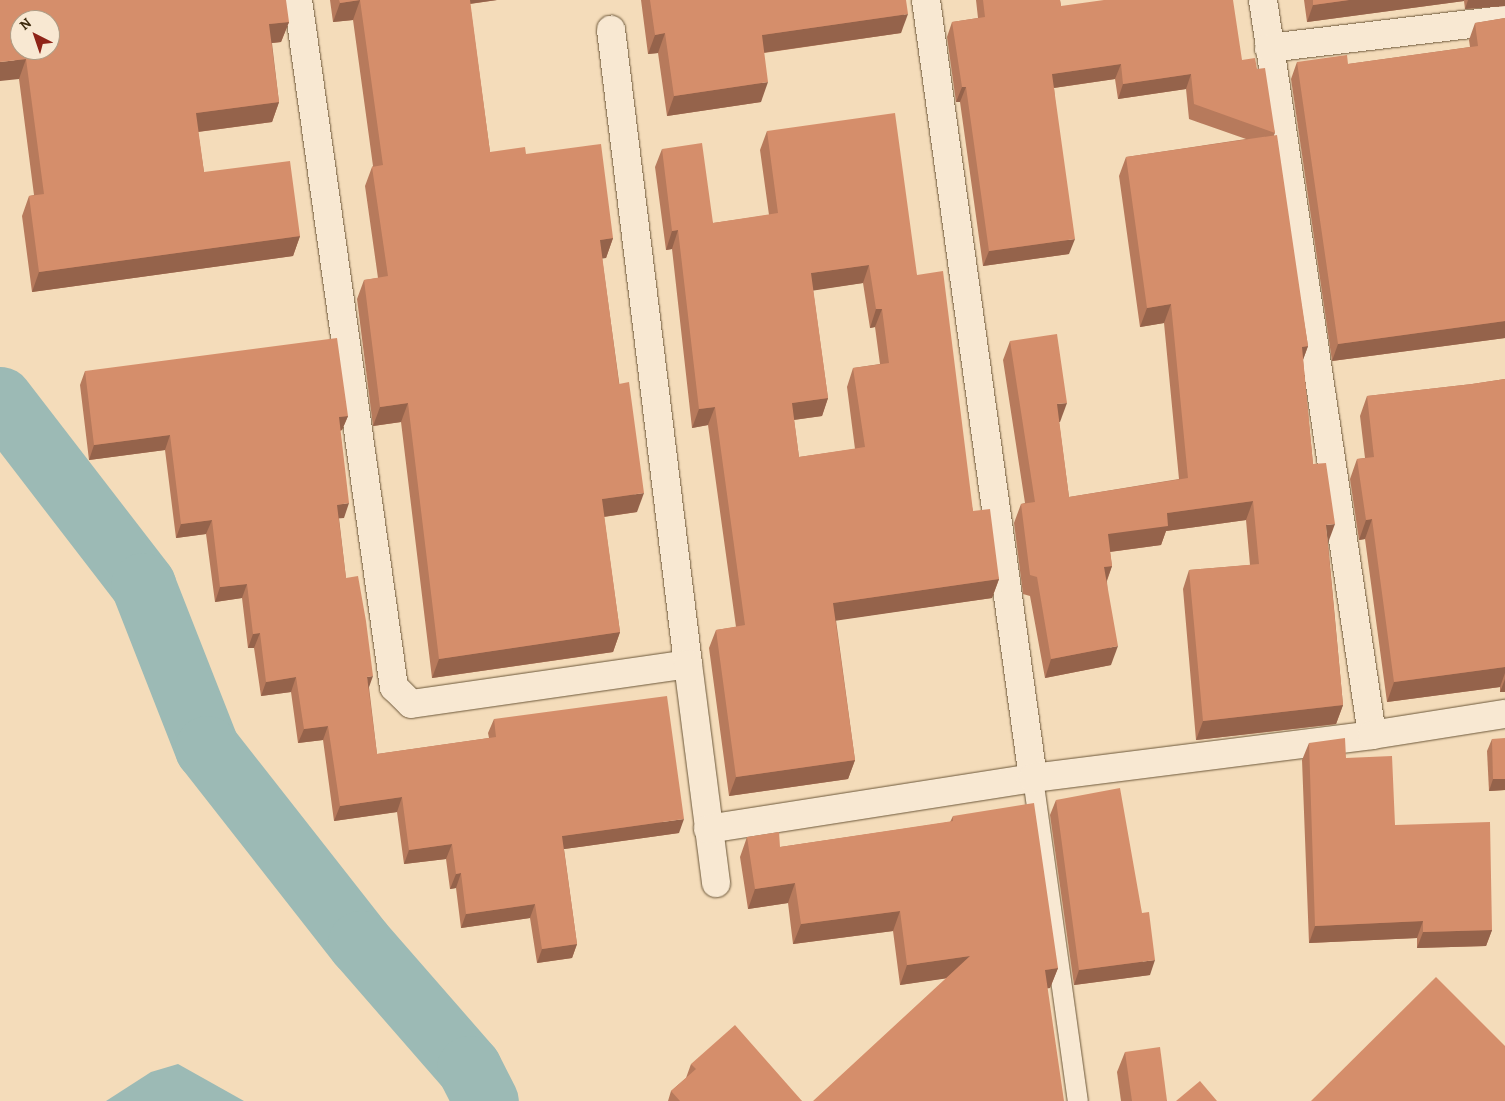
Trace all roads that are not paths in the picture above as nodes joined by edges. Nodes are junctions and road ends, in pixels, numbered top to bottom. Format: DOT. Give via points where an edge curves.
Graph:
graph roads {
  1 [pos="298,0"];
  2 [pos="926,0"];
  3 [pos="1263,0"];
  4 [pos="1505,20"];
  5 [pos="611,30"];
  6 [pos="1269,48"];
  7 [pos="688,664"];
  8 [pos="1505,714"];
  9 [pos="1372,735"];
  10 [pos="1033,778"];
  11 [pos="708,829"];
  12 [pos="716,883"];
  13 [pos="1078,1101"];
  1 -- 7 [label="street" via="394,687 411,704"];
  2 -- 10 [label="street"];
  3 -- 6 [label="street"];
  4 -- 6 [label="street"];
  5 -- 7 [label="street"];
  6 -- 9 [label="street"];
  7 -- 11 [label="street"];
  8 -- 9 [label="street"];
  9 -- 10 [label="street"];
  10 -- 11 [label="street"];
  10 -- 13 [label="lane"];
  11 -- 12 [label="street"];
}
